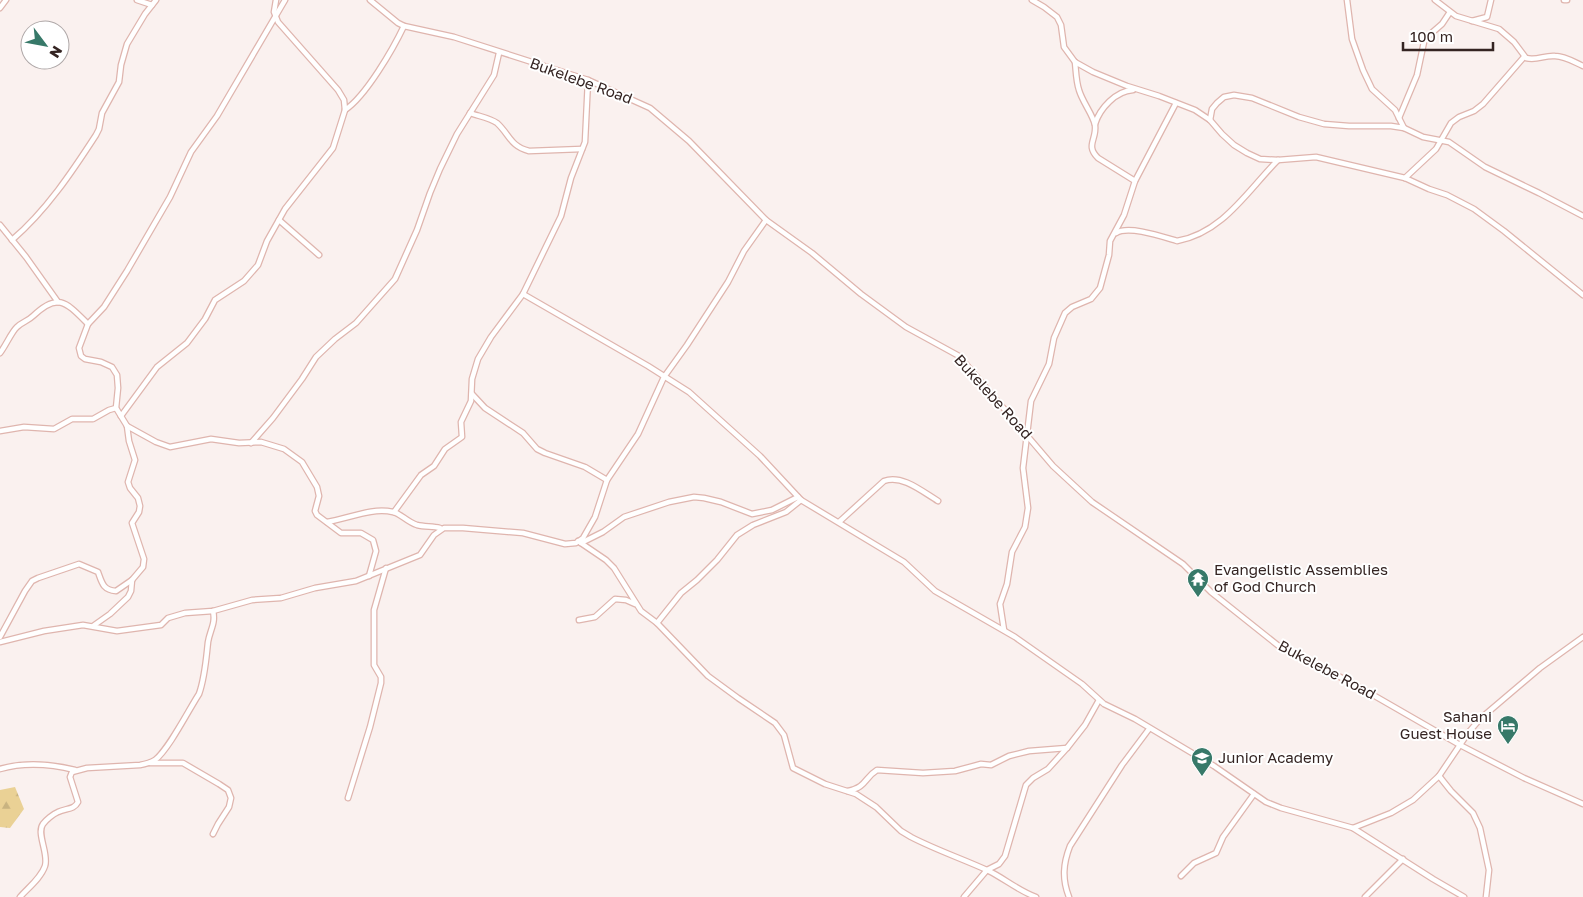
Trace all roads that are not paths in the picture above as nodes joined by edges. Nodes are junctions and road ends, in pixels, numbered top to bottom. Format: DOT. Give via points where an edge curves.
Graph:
graph roads {
  1 [pos="6,0"];
  2 [pos="137,0"];
  3 [pos="156,0"];
  4 [pos="276,0"];
  5 [pos="284,0"];
  6 [pos="370,0"];
  7 [pos="1032,0"];
  8 [pos="1347,0"];
  9 [pos="1436,0"];
  10 [pos="1491,0"];
  11 [pos="152,5"];
  12 [pos="0,8"];
  13 [pos="1450,12"];
  14 [pos="275,15"];
  15 [pos="1471,21"];
  16 [pos="404,26"];
  17 [pos="499,53"];
  18 [pos="1524,57"];
  19 [pos="1076,62"];
  20 [pos="1583,66"];
  21 [pos="588,80"];
  22 [pos="1137,90"];
  23 [pos="1176,103"];
  24 [pos="345,110"];
  25 [pos="470,113"];
  26 [pos="1399,118"];
  27 [pos="1210,120"];
  28 [pos="1095,124"];
  29 [pos="1404,128"];
  30 [pos="1441,140"];
  31 [pos="582,149"];
  32 [pos="1278,160"];
  33 [pos="1405,178"];
  34 [pos="1135,181"];
  35 [pos="1583,216"];
  36 [pos="279,220"];
  37 [pos="766,220"];
  38 [pos="0,225"];
  39 [pos="1115,233"];
  40 [pos="12,240"];
  41 [pos="319,256"];
  42 [pos="523,294"];
  43 [pos="1583,295"];
  44 [pos="58,302"];
  45 [pos="88,324"];
  46 [pos="0,353"];
  47 [pos="664,377"];
  48 [pos="472,394"];
  49 [pos="116,408"];
  50 [pos="121,416"];
  51 [pos="127,426"];
  52 [pos="0,430"];
  53 [pos="1027,434"];
  54 [pos="251,443"];
  55 [pos="607,480"];
  56 [pos="800,498"];
  57 [pos="938,502"];
  58 [pos="394,512"];
  59 [pos="327,522"];
  60 [pos="839,522"];
  61 [pos="440,528"];
  62 [pos="580,542"];
  63 [pos="386,568"];
  64 [pos="370,576"];
  65 [pos="132,580"];
  66 [pos="636,605"];
  67 [pos="213,611"];
  68 [pos="580,620"];
  69 [pos="657,623"];
  70 [pos="93,626"];
  71 [pos="1004,630"];
  72 [pos="0,637"];
  73 [pos="1583,637"];
  74 [pos="0,642"];
  75 [pos="1099,700"];
  76 [pos="1149,728"];
  77 [pos="1460,745"];
  78 [pos="1067,748"];
  79 [pos="149,763"];
  80 [pos="0,769"];
  81 [pos="75,770"];
  82 [pos="1439,776"];
  83 [pos="848,791"];
  84 [pos="1254,794"];
  85 [pos="348,798"];
  86 [pos="1583,804"];
  87 [pos="1353,828"];
  88 [pos="213,834"];
  89 [pos="1403,859"];
  90 [pos="987,870"];
  91 [pos="1181,876"];
  92 [pos="20,897"];
  93 [pos="964,897"];
  94 [pos="1036,897"];
  95 [pos="1069,897"];
  96 [pos="1365,897"];
  97 [pos="1464,897"];
  98 [pos="1486,897"];
  1 -- 12 [label="street"];
  2 -- 11 [label="street"];
  3 -- 11 [label="street"];
  4 -- 14 [label="street"];
  5 -- 14 [label="street"];
  6 -- 16 [label="street, Bukelebe Road"];
  7 -- 19 [label="street" via="1057,17 1064,47"];
  8 -- 26 [label="street" via="1352,39 1363,70 1372,89"];
  9 -- 13 [label="street"];
  10 -- 15 [label="street" via="1487,17"];
  11 -- 40 [label="street" via="127,44 119,82 102,113 96,135 33,222"];
  13 -- 15 [label="street"];
  13 -- 26 [label="street" via="1424,42 1417,75"];
  14 -- 24 [label="street" via="280,25 338,90"];
  14 -- 45 [label="street" via="217,116 191,152 128,271 104,307"];
  15 -- 18 [label="street" via="1499,29 1514,42"];
  16 -- 17 [label="street, Bukelebe Road" via="454,37"];
  16 -- 24 [label="street" via="368,87"];
  17 -- 21 [label="street, Bukelebe Road"];
  17 -- 25 [label="street" via="494,75"];
  18 -- 20 [label="street" via="1537,60 1559,56"];
  18 -- 30 [label="street" via="1483,104 1455,120"];
  19 -- 22 [label="street"];
  19 -- 28 [label="street" via="1079,90"];
  21 -- 31 [label="street" via="586,136"];
  21 -- 37 [label="street, Bukelebe Road" via="637,101 664,118"];
  22 -- 23 [label="street"];
  22 -- 28 [label="street" via="1122,91 1099,113"];
  23 -- 27 [label="street"];
  23 -- 34 [label="street"];
  24 -- 36 [label="street" via="330,154"];
  25 -- 31 [label="street" via="494,121 513,144 522,149"];
  25 -- 54 [label="street" via="433,185 394,281 356,323 316,357 302,380"];
  26 -- 29 [label="street"];
  27 -- 29 [label="street" via="1217,103 1234,95 1252,98 1299,118 1324,124"];
  27 -- 32 [label="street" via="1247,153 1260,159"];
  28 -- 34 [label="street" via="1093,153"];
  29 -- 30 [label="street" via="1423,137"];
  30 -- 33 [label="street" via="1436,149"];
  30 -- 35 [label="street" via="1455,145 1486,167"];
  31 -- 42 [label="street" via="561,216"];
  32 -- 33 [label="street" via="1316,157"];
  32 -- 39 [label="street" via="1239,205 1200,233 1177,241 1131,229"];
  33 -- 43 [label="street" via="1474,209"];
  34 -- 39 [label="street"];
  36 -- 41 [label="street"];
  36 -- 50 [label="street" via="254,271 239,286 215,300 191,338 157,367"];
  37 -- 47 [label="street"];
  37 -- 53 [label="street, Bukelebe Road" via="906,327 959,356"];
  38 -- 40 [label="street"];
  39 -- 53 [label="street" via="1109,243 1109,255 1098,292 1064,314 1054,338 1049,364 1031,401"];
  40 -- 44 [label="street"];
  42 -- 47 [label="street"];
  42 -- 48 [label="street" via="478,358"];
  44 -- 45 [label="street" via="74,310"];
  44 -- 46 [label="street" via="44,306 18,326"];
  45 -- 49 [label="street" via="79,353 85,359 114,369 118,383"];
  47 -- 55 [label="street" via="638,434"];
  47 -- 56 [label="street" via="688,392 733,430"];
  48 -- 55 [label="street" via="485,408 523,433 538,449 585,467"];
  48 -- 58 [label="street" via="461,422 462,439 445,449"];
  49 -- 50 [label="street"];
  49 -- 52 [label="street" via="94,419 72,419 54,429 24,427"];
  50 -- 51 [label="street"];
  51 -- 54 [label="street" via="170,447 204,439"];
  51 -- 65 [label="street" via="135,463 128,482 140,506 132,523 144,559 143,567"];
  53 -- 71 [label="street" via="1024,468 1028,508 1025,527 1012,552 1008,584 1000,604"];
  53 -- 77 [label="street, Bukelebe Road" via="1053,466 1092,502 1184,564 1220,600 1280,647 1354,684"];
  54 -- 59 [label="street" via="264,442 302,462 318,492 316,512"];
  55 -- 62 [label="street" via="595,517"];
  56 -- 60 [label="street"];
  56 -- 62 [label="street" via="772,510 752,514 721,502 694,497 624,517 603,532"];
  56 -- 69 [label="street" via="786,512 753,525 738,535 717,560 681,593"];
  57 -- 60 [label="street" via="908,484 889,479"];
  58 -- 59 [label="street" via="372,512"];
  58 -- 61 [label="street" via="409,522"];
  59 -- 64 [label="street" via="341,533 361,533 373,540 376,552"];
  60 -- 71 [label="street" via="904,562 944,597"];
  61 -- 62 [label="street" via="524,533 565,544"];
  61 -- 63 [label="street" via="420,555"];
  62 -- 66 [label="street" via="614,568"];
  63 -- 64 [label="street"];
  63 -- 85 [label="street" via="374,610 374,666 381,682"];
  64 -- 67 [label="street"];
  65 -- 70 [label="street" via="128,597"];
  65 -- 72 [label="street" via="116,591 108,590 98,572 79,564 38,578 26,588"];
  66 -- 68 [label="street" via="615,599 599,615"];
  66 -- 69 [label="street"];
  67 -- 70 [label="street" via="185,612 168,618 161,625 125,630"];
  67 -- 79 [label="street" via="214,623 198,694 162,754"];
  69 -- 83 [label="street" via="708,676 775,723 784,735 793,768 824,784"];
  70 -- 74 [label="street" via="65,627"];
  71 -- 75 [label="street" via="1082,684"];
  73 -- 77 [label="street" via="1489,711"];
  75 -- 76 [label="street"];
  75 -- 78 [label="street"];
  76 -- 84 [label="street"];
  76 -- 95 [label="street" via="1070,846 1064,872"];
  77 -- 82 [label="street"];
  77 -- 86 [label="street, Bukelebe Road"];
  78 -- 83 [label="street" via="1029,751 991,765 981,764 955,771 876,770 862,786"];
  78 -- 90 [label="street" via="1048,769 1027,783 1007,852 1000,864"];
  79 -- 81 [label="street"];
  79 -- 88 [label="street" via="183,763 228,790 231,798 229,807"];
  80 -- 81 [label="street" via="49,765"];
  81 -- 92 [label="street" via="70,777 78,802 73,808 55,814 42,826 46,864"];
  82 -- 87 [label="street" via="1413,800 1374,821"];
  82 -- 98 [label="street" via="1473,813 1480,828 1488,865"];
  83 -- 90 [label="street" via="876,807 911,837"];
  84 -- 87 [label="street" via="1281,808"];
  84 -- 91 [label="street" via="1223,837 1216,853 1194,863"];
  87 -- 89 [label="street"];
  89 -- 96 [label="street"];
  89 -- 97 [label="street"];
  90 -- 93 [label="street"];
  90 -- 94 [label="street"];
}
